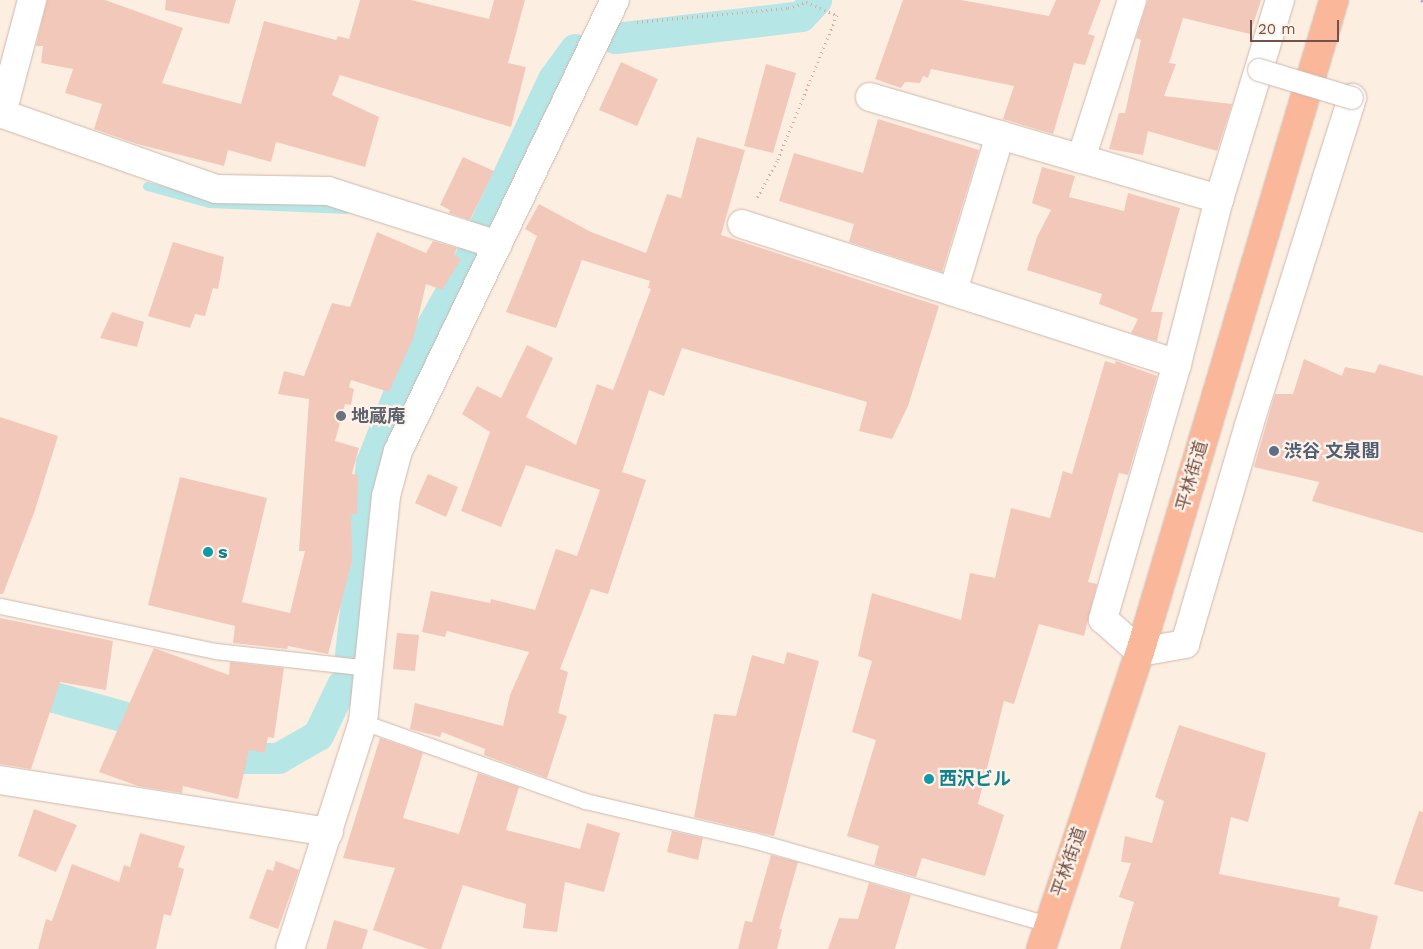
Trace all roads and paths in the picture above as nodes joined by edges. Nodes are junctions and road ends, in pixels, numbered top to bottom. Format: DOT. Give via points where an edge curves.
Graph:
graph roads {
  1 [pos="32,0"];
  2 [pos="616,0"];
  3 [pos="1132,0"];
  4 [pos="1280,0"];
  5 [pos="1334,0"];
  6 [pos="603,26"];
  7 [pos="1259,70"];
  8 [pos="870,97"];
  9 [pos="1352,98"];
  10 [pos="1,113"];
  11 [pos="1000,135"];
  12 [pos="1080,159"];
  13 [pos="1219,199"];
  14 [pos="742,224"];
  15 [pos="498,245"];
  16 [pos="953,291"];
  17 [pos="1177,364"];
  18 [pos="0,606"];
  19 [pos="1140,652"];
  20 [pos="370,668"];
  21 [pos="363,722"];
  22 [pos="0,780"];
  23 [pos="329,832"];
  24 [pos="1044,936"];
  25 [pos="290,949"];
  1 -- 10 [label="street"];
  2 -- 6 [label="street"];
  3 -- 12 [label="street"];
  4 -- 7 [label="street"];
  5 -- 19 [label="highway, 平林街道"];
  6 -- 14 [label="path" via="788,8 806,2 837,15 777,161"];
  6 -- 15 [label="street"];
  7 -- 9 [label="street, bridge"];
  7 -- 13 [label="street"];
  8 -- 11 [label="street"];
  9 -- 19 [label="street" via="1249,425 1185,644"];
  10 -- 15 [label="street" via="216,189 328,191"];
  11 -- 12 [label="street"];
  11 -- 16 [label="street"];
  12 -- 13 [label="street"];
  13 -- 17 [label="street"];
  14 -- 16 [label="street"];
  15 -- 20 [label="street" via="398,451 386,496"];
  16 -- 17 [label="street"];
  17 -- 19 [label="street" via="1103,619"];
  18 -- 20 [label="lane" via="216,651"];
  19 -- 24 [label="highway, 平林街道"];
  20 -- 21 [label="street"];
  21 -- 23 [label="street"];
  21 -- 24 [label="lane" via="585,801 753,840"];
  22 -- 23 [label="street"];
  23 -- 25 [label="street"];
}
